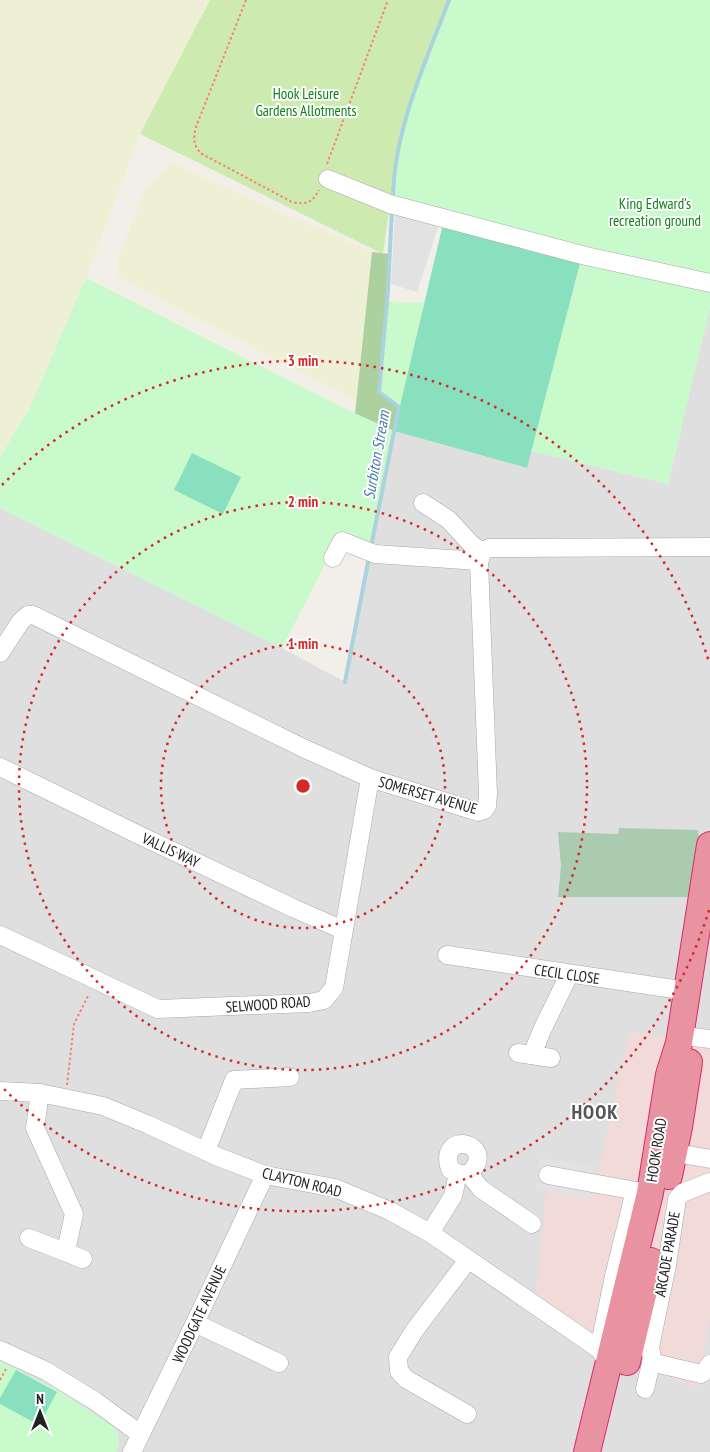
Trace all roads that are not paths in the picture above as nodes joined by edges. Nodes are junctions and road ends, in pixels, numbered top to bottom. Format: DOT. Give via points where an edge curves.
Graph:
graph roads {
  1 [pos="328,179"];
  2 [pos="710,283"];
  3 [pos="423,503"];
  4 [pos="710,547"];
  5 [pos="481,556"];
  6 [pos="333,558"];
  7 [pos="0,653"];
  8 [pos="0,767"];
  9 [pos="370,778"];
  10 [pos="710,845"];
  11 [pos="710,923"];
  12 [pos="343,930"];
  13 [pos="0,936"];
  14 [pos="447,956"];
  15 [pos="569,975"];
  16 [pos="686,991"];
  17 [pos="702,1038"];
  18 [pos="551,1058"];
  19 [pos="290,1077"];
  20 [pos="0,1091"];
  21 [pos="40,1093"];
  22 [pos="206,1151"];
  23 [pos="666,1152"];
  24 [pos="710,1159"];
  25 [pos="265,1174"];
  26 [pos="548,1175"];
  27 [pos="710,1182"];
  28 [pos="642,1192"];
  29 [pos="532,1224"];
  30 [pos="430,1233"];
  31 [pos="28,1238"];
  32 [pos="66,1251"];
  33 [pos="83,1259"];
  34 [pos="468,1260"];
  35 [pos="195,1323"];
  36 [pos="0,1350"];
  37 [pos="644,1351"];
  38 [pos="611,1360"];
  39 [pos="279,1363"];
  40 [pos="710,1364"];
  41 [pos="645,1389"];
  42 [pos="467,1414"];
  43 [pos="140,1434"];
  44 [pos="132,1452"];
  45 [pos="587,1452"];
  46 [pos="602,1452"];
  1 -- 2 [label="street" via="390,204 586,256"];
  3 -- 5 [label="street" via="449,520"];
  4 -- 5 [label="street" via="489,548"];
  5 -- 6 [label="street" via="369,551 342,541"];
  5 -- 9 [label="street, SOMERSET AVENUE" via="487,806 478,812"];
  7 -- 9 [label="street, SOMERSET AVENUE" via="21,621 33,615"];
  8 -- 12 [label="street, VALLIS WAY"];
  9 -- 12 [label="street, SELWOOD ROAD"];
  10 -- 16 [label="highway, HOOK ROAD"];
  11 -- 17 [label="highway, HOOK ROAD"];
  12 -- 13 [label="street, SELWOOD ROAD" via="334,988 324,1000 158,1009"];
  14 -- 15 [label="street, CECIL CLOSE"];
  15 -- 16 [label="street, CECIL CLOSE"];
  15 -- 18 [label="street" via="542,1030 525,1054"];
  16 -- 23 [label="highway, HOOK ROAD" via="679,1043 667,1084 658,1137"];
  17 -- 23 [label="highway, HOOK ROAD"];
  19 -- 22 [label="street" via="234,1080"];
  20 -- 21 [label="street, CLAYTON ROAD"];
  21 -- 22 [label="street, CLAYTON ROAD" via="103,1106"];
  21 -- 32 [label="street" via="35,1128 74,1214"];
  22 -- 25 [label="street, CLAYTON ROAD"];
  23 -- 24 [label="street"];
  23 -- 28 [label="highway, HOOK ROAD"];
  23 -- 37 [label="highway, HOOK ROAD" via="649,1271"];
  25 -- 30 [label="street, CLAYTON ROAD" via="335,1188 390,1211"];
  25 -- 35 [label="street, WOODGATE AVENUE"];
  26 -- 28 [label="street"];
  27 -- 37 [label="street, ARCADE PARADE" via="682,1193 677,1199 666,1266"];
  28 -- 38 [label="highway, HOOK ROAD"];
  29 -- 30 [label="street" via="464,1174"];
  30 -- 34 [label="street, CLAYTON ROAD"];
  31 -- 32 [label="street"];
  32 -- 33 [label="street"];
  34 -- 38 [label="street, CLAYTON ROAD"];
  34 -- 42 [label="street" via="398,1357 400,1371 406,1379"];
  35 -- 39 [label="street"];
  35 -- 43 [label="street, WOODGATE AVENUE"];
  36 -- 43 [label="street" via="46,1371"];
  37 -- 38 [label="highway, HOOK ROAD"];
  37 -- 40 [label="street" via="701,1374"];
  37 -- 41 [label="street"];
  38 -- 45 [label="highway, HOOK ROAD"];
  38 -- 46 [label="highway, HOOK ROAD"];
  43 -- 44 [label="street, WOODGATE AVENUE"];
}
